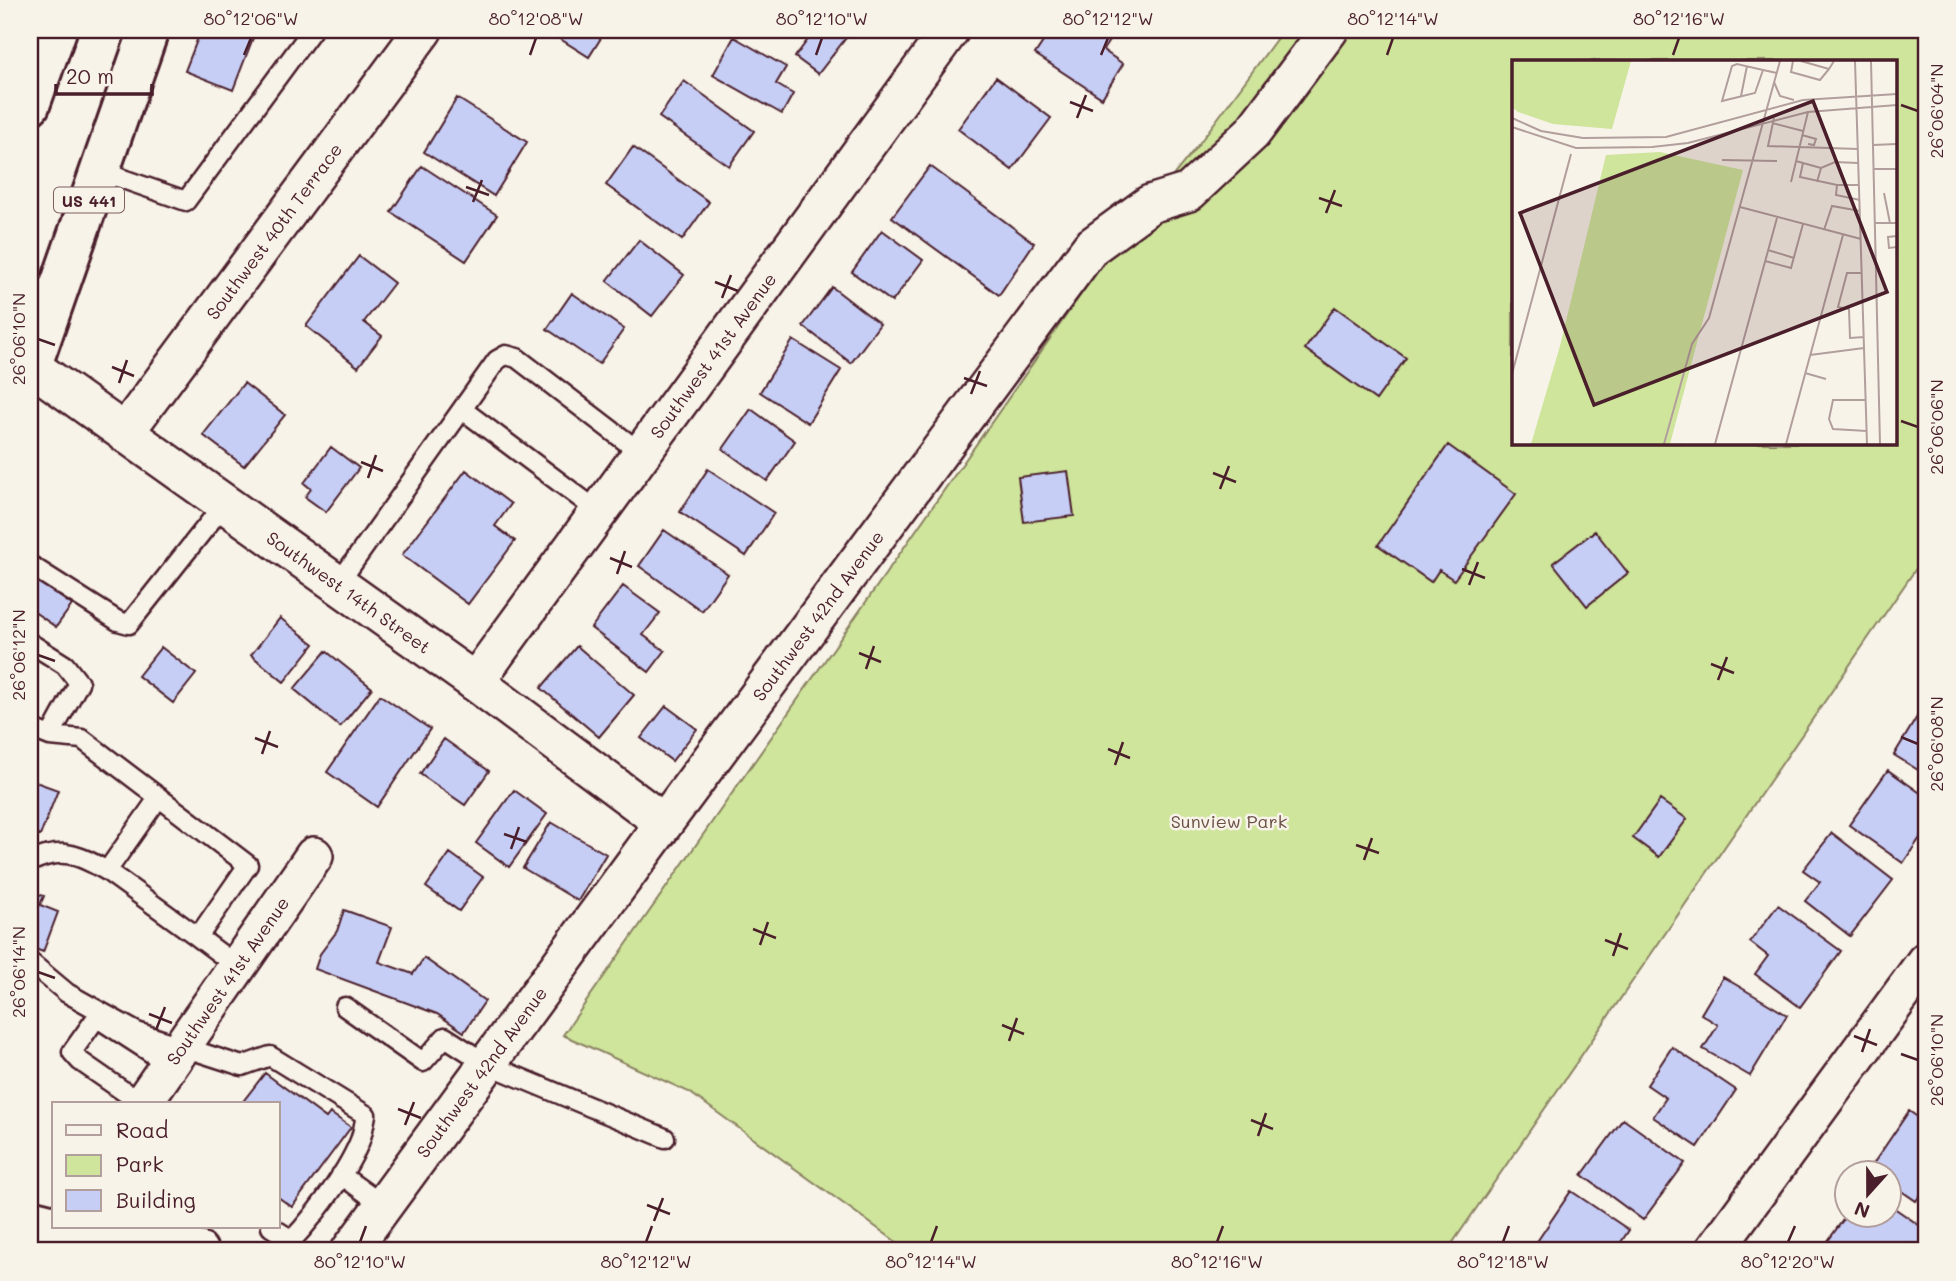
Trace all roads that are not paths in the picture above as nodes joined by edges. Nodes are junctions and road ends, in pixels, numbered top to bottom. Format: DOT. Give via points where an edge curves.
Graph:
graph roads {
  1 [pos="57,30"];
  2 [pos="149,30"];
  3 [pos="312,30"];
  4 [pos="423,30"];
  5 [pos="950,30"];
  6 [pos="1329,30"];
  7 [pos="30,105"];
  8 [pos="100,171"];
  9 [pos="30,367"];
  10 [pos="463,410"];
  11 [pos="125,432"];
  12 [pos="641,453"];
  13 [pos="225,503"];
  14 [pos="599,512"];
  15 [pos="30,565"];
  16 [pos="338,584"];
  17 [pos="30,643"];
  18 [pos="475,682"];
  19 [pos="30,728"];
  20 [pos="50,736"];
  21 [pos="159,797"];
  22 [pos="664,822"];
  23 [pos="314,856"];
  24 [pos="30,862"];
  25 [pos="107,871"];
  26 [pos="198,937"];
  27 [pos="1926,961"];
  28 [pos="30,962"];
  29 [pos="238,967"];
  30 [pos="345,1007"];
  31 [pos="175,1056"];
  32 [pos="487,1064"];
  33 [pos="139,1102"];
  34 [pos="143,1102"];
  35 [pos="665,1139"];
  36 [pos="341,1175"];
  37 [pos="384,1206"];
  38 [pos="30,1219"];
  39 [pos="52,1224"];
  40 [pos="70,1228"];
  41 [pos="272,1228"];
  42 [pos="287,1246"];
  43 [pos="198,1251"];
  44 [pos="349,1251"];
  45 [pos="1714,1251"];
  1 -- 7 [label="main road"];
  2 -- 8 [label="main road, US 441"];
  3 -- 8 [label="lane" via="186,201"];
  4 -- 11 [label="street, Southwest 40th Terrace"];
  5 -- 12 [label="street, Southwest 41st Avenue"];
  6 -- 22 [label="street, Southwest 42nd Avenue" via="1252,133 1189,192 1150,204 1091,247"];
  8 -- 9 [label="main road, US 441"];
  9 -- 11 [label="street, Southwest 14th Street"];
  10 -- 12 [label="lane" via="497,360 506,355 517,358"];
  10 -- 14 [label="lane"];
  10 -- 16 [label="lane"];
  11 -- 13 [label="street, Southwest 14th Street"];
  12 -- 14 [label="street, Southwest 41st Avenue"];
  13 -- 15 [label="lane" via="129,624"];
  13 -- 16 [label="street, Southwest 14th Street"];
  14 -- 18 [label="street, Southwest 41st Avenue"];
  16 -- 18 [label="street, Southwest 14th Street"];
  17 -- 20 [label="lane" via="65,665 79,683"];
  18 -- 22 [label="street, Southwest 14th Street"];
  19 -- 20 [label="lane"];
  20 -- 21 [label="lane" via="82,739"];
  21 -- 25 [label="lane"];
  21 -- 26 [label="lane" via="248,865"];
  22 -- 32 [label="street, Southwest 42nd Avenue"];
  23 -- 29 [label="street, Southwest 41st Avenue"];
  24 -- 25 [label="lane" via="48,854 78,855"];
  25 -- 26 [label="lane"];
  26 -- 29 [label="lane"];
  27 -- 45 [label="street"];
  28 -- 31 [label="lane" via="67,993"];
  29 -- 31 [label="street, Southwest 41st Avenue"];
  30 -- 32 [label="lane" via="423,1062 445,1037"];
  31 -- 33 [label="lane" via="94,1021 72,1052"];
  31 -- 34 [label="street, Southwest 41st Avenue"];
  31 -- 36 [label="lane" via="242,1066 270,1056 366,1115 360,1142"];
  32 -- 35 [label="lane"];
  32 -- 37 [label="street, Southwest 42nd Avenue"];
  36 -- 37 [label="lane"];
  36 -- 42 [label="lane"];
  37 -- 44 [label="street, Southwest 42nd Avenue"];
  38 -- 39 [label="main road"];
  40 -- 43 [label="main road"];
  41 -- 42 [label="lane"];
}
